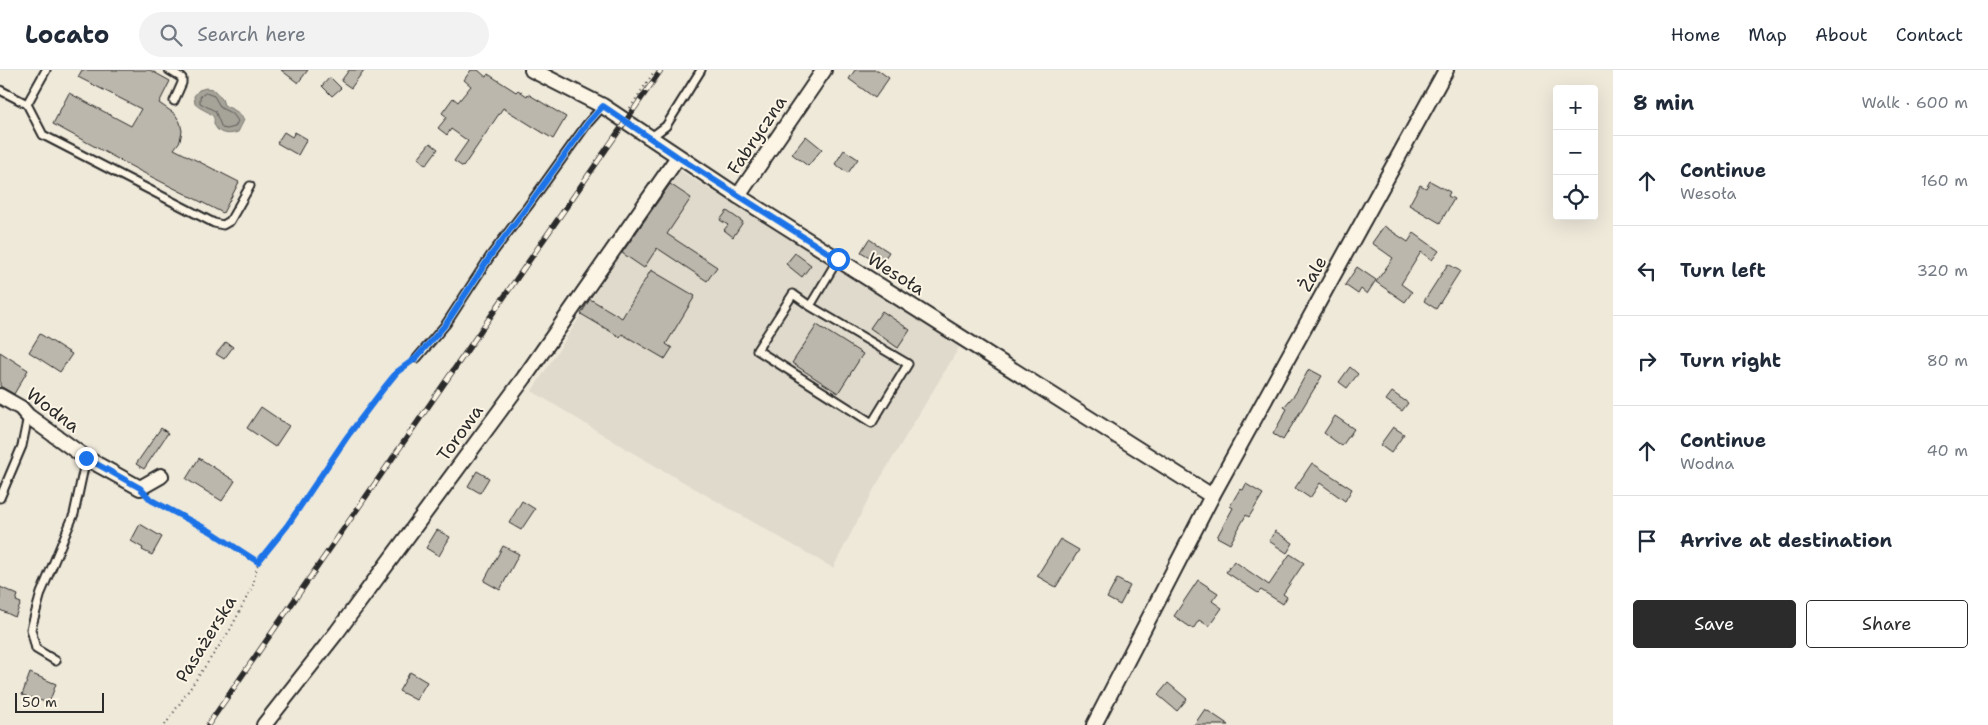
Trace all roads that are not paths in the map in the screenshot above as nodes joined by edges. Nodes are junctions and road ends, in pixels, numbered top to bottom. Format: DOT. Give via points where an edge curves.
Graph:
graph roads {
  1 [pos="46,70"];
  2 [pos="169,70"];
  3 [pos="532,70"];
  4 [pos="701,70"];
  5 [pos="824,70"];
  6 [pos="1446,70"];
  7 [pos="0,90"];
  8 [pos="174,101"];
  9 [pos="27,104"];
  10 [pos="603,106"];
  11 [pos="650,138"];
  12 [pos="678,157"];
  13 [pos="250,186"];
  14 [pos="738,196"];
  15 [pos="838,259"];
  16 [pos="810,306"];
  17 [pos="416,358"];
  18 [pos="0,396"];
  19 [pos="28,416"];
  20 [pos="86,458"];
  21 [pos="161,476"];
  22 [pos="1212,496"];
  23 [pos="0,498"];
  24 [pos="56,661"];
  25 [pos="269,724"];
  26 [pos="1094,725"];
  1 -- 9 [label="lane"];
  2 -- 8 [label="lane" via="182,78"];
  3 -- 10 [label="street, Wesoła"];
  4 -- 11 [label="lane" via="666,126"];
  5 -- 14 [label="street, Fabryczna"];
  6 -- 22 [label="street, Żale"];
  7 -- 9 [label="lane"];
  9 -- 13 [label="lane" via="43,135 214,223 223,225 230,221"];
  10 -- 11 [label="street, Wesoła"];
  10 -- 17 [label="lane" via="491,255 446,324"];
  11 -- 12 [label="street, Wesoła"];
  12 -- 14 [label="street, Wesoła"];
  12 -- 25 [label="street, Torowa" via="524,378"];
  14 -- 15 [label="street, Wesoła"];
  15 -- 16 [label="lane"];
  15 -- 22 [label="street, Wesoła"];
  16 -- 16 [label="lane" via="793,294 757,350 872,423 908,364"];
  18 -- 19 [label="street, Wodna"];
  19 -- 20 [label="street, Wodna"];
  19 -- 23 [label="lane" via="22,446"];
  20 -- 21 [label="street, Wodna" via="140,488"];
  20 -- 24 [label="lane" via="74,514 41,593 31,629 36,649"];
  22 -- 26 [label="street, Żale"];
}
